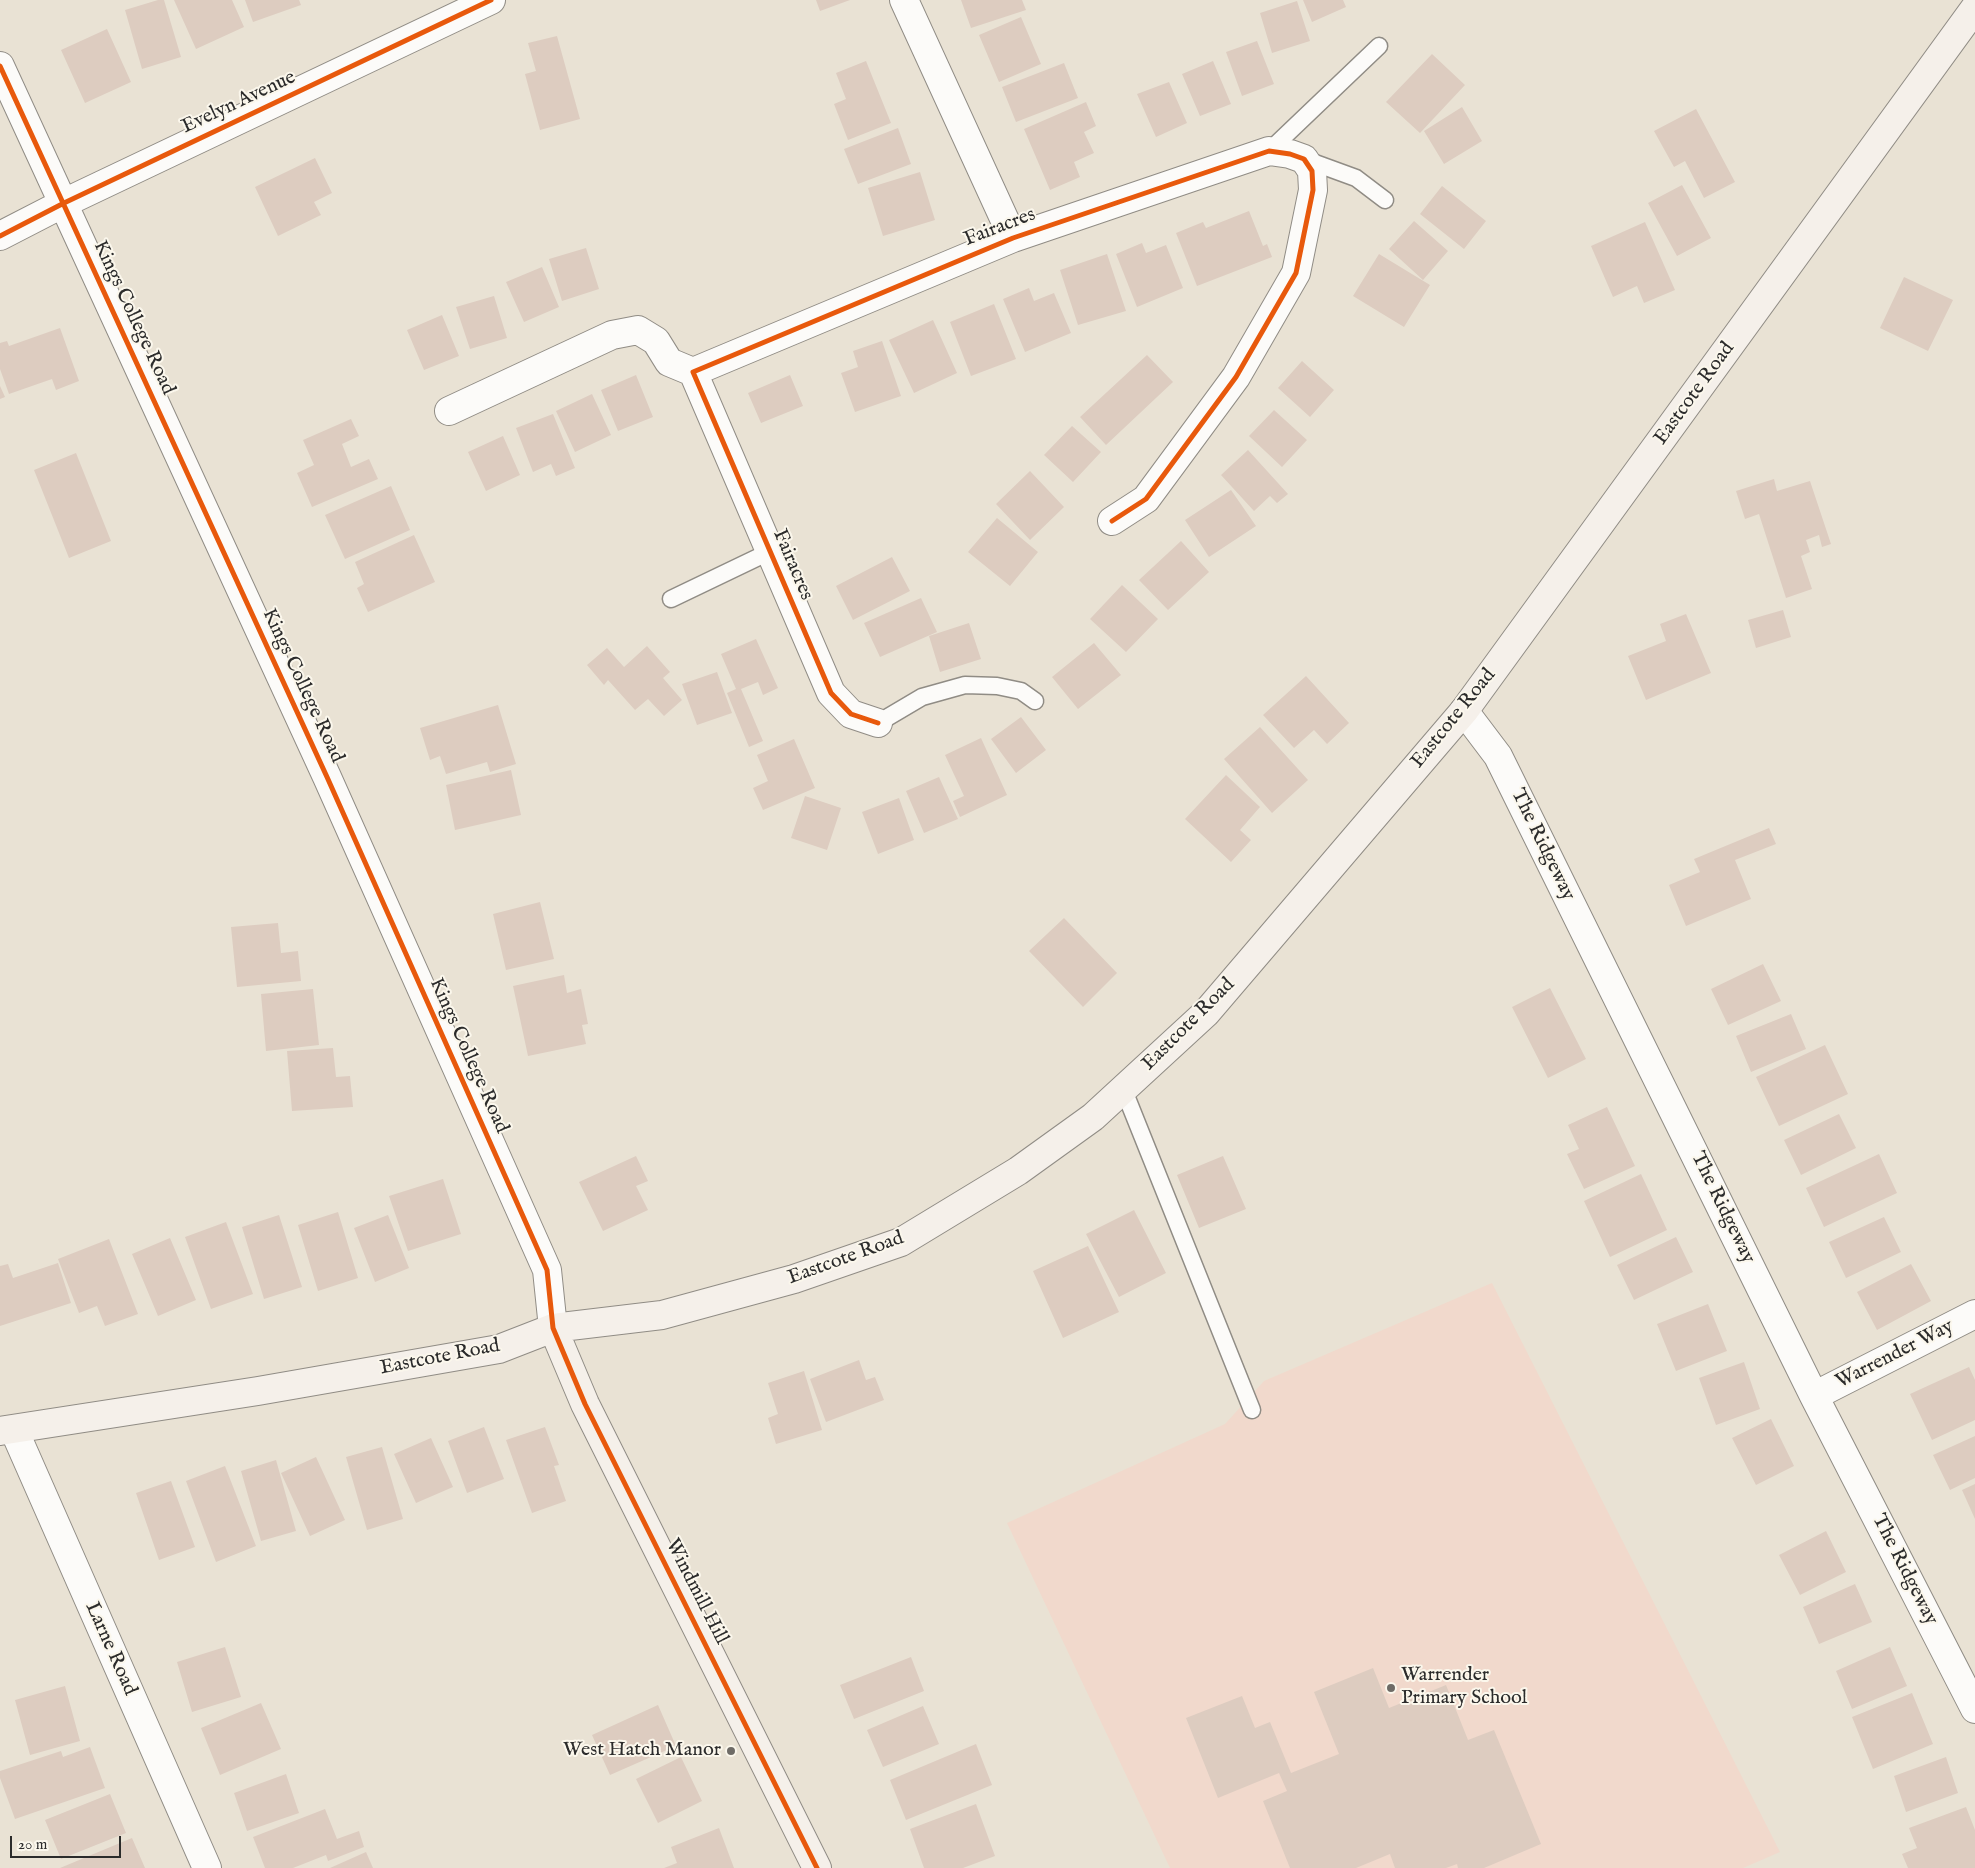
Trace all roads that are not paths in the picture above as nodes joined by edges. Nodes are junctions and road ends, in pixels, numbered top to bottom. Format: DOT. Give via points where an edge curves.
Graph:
graph roads {
  1 [pos="491,0"];
  2 [pos="904,0"];
  3 [pos="1975,8"];
  4 [pos="1379,46"];
  5 [pos="0,66"];
  6 [pos="1269,151"];
  7 [pos="1304,159"];
  8 [pos="1385,200"];
  9 [pos="64,203"];
  10 [pos="0,236"];
  11 [pos="1013,238"];
  12 [pos="692,372"];
  13 [pos="449,410"];
  14 [pos="1112,521"];
  15 [pos="770,552"];
  16 [pos="671,599"];
  17 [pos="1035,701"];
  18 [pos="1464,711"];
  19 [pos="878,723"];
  20 [pos="1123,1088"];
  21 [pos="1975,1314"];
  22 [pos="553,1328"];
  23 [pos="1814,1396"];
  24 [pos="1252,1410"];
  25 [pos="7,1430"];
  26 [pos="1975,1709"];
  27 [pos="207,1868"];
  28 [pos="817,1868"];
  1 -- 9 [label="street, Evelyn Avenue"];
  2 -- 11 [label="street, Fairacres"];
  3 -- 18 [label="main road, Eastcote Road"];
  4 -- 6 [label="lane"];
  5 -- 9 [label="street, Kings College Road"];
  6 -- 7 [label="street, Fairacres"];
  6 -- 11 [label="street, Fairacres"];
  7 -- 8 [label="lane" via="1356,178"];
  7 -- 14 [label="street" via="1312,171 1313,190 1296,274 1236,376 1146,499"];
  9 -- 10 [label="street, Evelyn Avenue"];
  9 -- 22 [label="street, Kings College Road" via="323,768 547,1270"];
  11 -- 12 [label="street, Fairacres"];
  12 -- 13 [label="street" via="669,362 656,341 638,330 612,335"];
  12 -- 15 [label="street, Fairacres"];
  15 -- 16 [label="lane"];
  15 -- 19 [label="street, Fairacres" via="831,693 851,714"];
  17 -- 19 [label="lane" via="1021,691 965,684 922,697"];
  18 -- 20 [label="main road, Eastcote Road" via="1206,1013"];
  18 -- 23 [label="street, The Ridgeway" via="1498,756"];
  20 -- 22 [label="main road, Eastcote Road" via="1093,1117 1018,1171 901,1242 794,1279 662,1315"];
  20 -- 24 [label="lane"];
  21 -- 23 [label="street, Warrender Way"];
  22 -- 25 [label="main road, Eastcote Road" via="499,1349"];
  22 -- 28 [label="main road, Windmill Hill" via="589,1413"];
  23 -- 26 [label="street, The Ridgeway"];
  25 -- 27 [label="street, Larne Road"];
}
